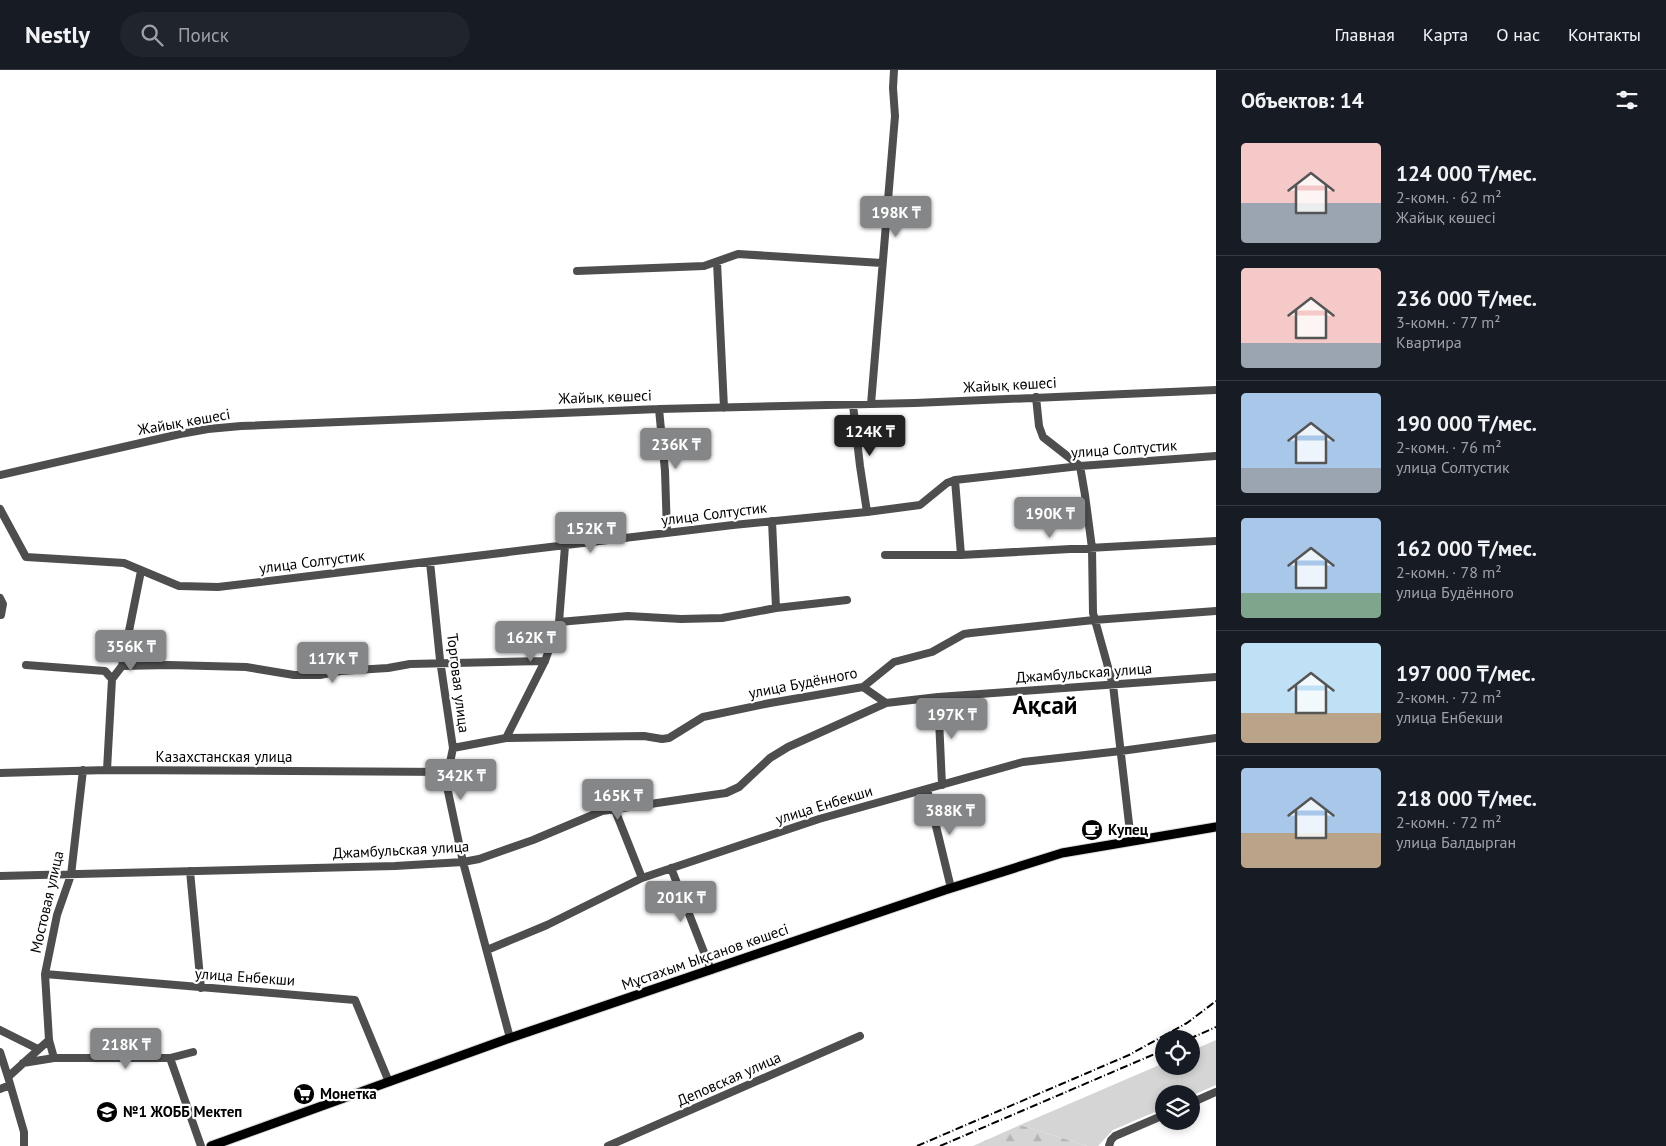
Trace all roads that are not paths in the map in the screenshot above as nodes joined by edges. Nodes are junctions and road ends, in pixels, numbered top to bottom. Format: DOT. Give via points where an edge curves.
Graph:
graph roads {
  1 [pos="894,70"];
  2 [pos="717,262"];
  3 [pos="882,263"];
  4 [pos="577,271"];
  5 [pos="1216,390"];
  6 [pos="1036,397"];
  7 [pos="853,404"];
  8 [pos="872,404"];
  9 [pos="724,408"];
  10 [pos="659,409"];
  11 [pos="1216,456"];
  12 [pos="1080,466"];
  13 [pos="0,475"];
  14 [pos="955,480"];
  15 [pos="0,509"];
  16 [pos="867,512"];
  17 [pos="772,521"];
  18 [pos="667,533"];
  19 [pos="1216,541"];
  20 [pos="565,546"];
  21 [pos="1092,548"];
  22 [pos="885,555"];
  23 [pos="961,555"];
  24 [pos="430,562"];
  25 [pos="141,571"];
  26 [pos="0,598"];
  27 [pos="847,600"];
  28 [pos="776,608"];
  29 [pos="1216,611"];
  30 [pos="0,615"];
  31 [pos="1094,620"];
  32 [pos="558,622"];
  33 [pos="545,661"];
  34 [pos="441,663"];
  35 [pos="26,665"];
  36 [pos="122,666"];
  37 [pos="1216,677"];
  38 [pos="112,679"];
  39 [pos="1112,685"];
  40 [pos="863,687"];
  41 [pos="938,697"];
  42 [pos="886,703"];
  43 [pos="506,738"];
  44 [pos="1216,738"];
  45 [pos="453,748"];
  46 [pos="1121,751"];
  47 [pos="83,770"];
  48 [pos="106,770"];
  49 [pos="449,772"];
  50 [pos="0,773"];
  51 [pos="942,785"];
  52 [pos="926,789"];
  53 [pos="615,810"];
  54 [pos="1216,827"];
  55 [pos="1131,841"];
  56 [pos="463,862"];
  57 [pos="671,868"];
  58 [pos="190,871"];
  59 [pos="70,875"];
  60 [pos="0,876"];
  61 [pos="642,878"];
  62 [pos="952,888"];
  63 [pos="487,950"];
  64 [pos="711,970"];
  65 [pos="45,974"];
  66 [pos="201,988"];
  67 [pos="0,1030"];
  68 [pos="860,1036"];
  69 [pos="510,1038"];
  70 [pos="49,1040"];
  71 [pos="38,1050"];
  72 [pos="0,1052"];
  73 [pos="194,1052"];
  74 [pos="54,1058"];
  75 [pos="170,1058"];
  76 [pos="23,1063"];
  77 [pos="8,1077"];
  78 [pos="389,1082"];
  79 [pos="10,1085"];
  80 [pos="0,1089"];
  81 [pos="1216,1092"];
  82 [pos="1200,1099"];
  83 [pos="1155,1119"];
  84 [pos="231,1143"];
  85 [pos="24,1146"];
  86 [pos="201,1146"];
  87 [pos="211,1146"];
  88 [pos="608,1146"];
  89 [pos="1109,1146"];
  1 -- 3 [label="street" via="895,116"];
  2 -- 3 [label="street" via="738,254"];
  2 -- 4 [label="street" via="704,266"];
  2 -- 9 [label="street"];
  3 -- 8 [label="street"];
  5 -- 6 [label="street, Жайық көшесі"];
  6 -- 8 [label="street, Жайық көшесі"];
  6 -- 12 [label="street" via="1043,437"];
  7 -- 8 [label="street, Жайық көшесі"];
  7 -- 9 [label="street, Жайық көшесі"];
  7 -- 16 [label="street"];
  9 -- 10 [label="street, Жайық көшесі"];
  10 -- 13 [label="street, Жайық көшесі" via="208,429"];
  10 -- 18 [label="street"];
  11 -- 12 [label="street, улица Солтустик"];
  12 -- 14 [label="street, улица Солтустик"];
  12 -- 21 [label="street"];
  14 -- 16 [label="street, улица Солтустик" via="920,505"];
  14 -- 23 [label="street"];
  15 -- 25 [label="street, улица Солтустик" via="26,556 124,563"];
  16 -- 17 [label="street, улица Солтустик"];
  17 -- 18 [label="street, улица Солтустик"];
  17 -- 28 [label="street"];
  18 -- 20 [label="street, улица Солтустик"];
  19 -- 21 [label="street"];
  20 -- 24 [label="street, улица Солтустик"];
  20 -- 32 [label="street"];
  21 -- 23 [label="street"];
  21 -- 31 [label="street"];
  22 -- 23 [label="street"];
  24 -- 25 [label="street, улица Солтустик" via="218,587 179,586"];
  24 -- 34 [label="street, Торговая улица"];
  25 -- 36 [label="street"];
  26 -- 30 [label="street" via="3,604"];
  27 -- 28 [label="street"];
  28 -- 32 [label="street" via="722,618 628,616"];
  29 -- 31 [label="street, улица Будённого"];
  31 -- 39 [label="street"];
  31 -- 40 [label="street, улица Будённого" via="964,634 932,652 894,662"];
  32 -- 33 [label="street"];
  33 -- 34 [label="street"];
  33 -- 43 [label="street"];
  34 -- 36 [label="street" via="320,675 294,675 246,667"];
  34 -- 45 [label="street, Торговая улица"];
  35 -- 38 [label="street" via="105,671"];
  36 -- 38 [label="street"];
  37 -- 39 [label="street, Джамбульская улица"];
  38 -- 48 [label="street"];
  39 -- 41 [label="street, Джамбульская улица"];
  39 -- 46 [label="street"];
  40 -- 42 [label="street"];
  40 -- 43 [label="street, улица Будённого" via="703,717 662,739 644,736"];
  41 -- 42 [label="street, Джамбульская улица"];
  41 -- 51 [label="street"];
  42 -- 53 [label="street, Джамбульская улица" via="788,747 770,758 739,787 726,793"];
  43 -- 45 [label="street, улица Будённого"];
  44 -- 46 [label="street, улица Енбекши"];
  45 -- 49 [label="street, Торговая улица"];
  46 -- 51 [label="street, улица Енбекши" via="1023,762"];
  46 -- 55 [label="street"];
  47 -- 48 [label="street, Казахстанская улица"];
  47 -- 50 [label="street, Казахстанская улица"];
  47 -- 59 [label="street, Мостовая улица"];
  48 -- 49 [label="street, Казахстанская улица"];
  49 -- 56 [label="street, Торговая улица" via="446,782"];
  51 -- 52 [label="street, улица Енбекши"];
  52 -- 57 [label="street, улица Енбекши" via="819,819"];
  52 -- 62 [label="street"];
  53 -- 56 [label="street, Джамбульская улица" via="602,811 533,840"];
  53 -- 61 [label="street"];
  54 -- 55 [label="main road, Мұстахым Ықсанов көшесі"];
  55 -- 62 [label="main road, Мұстахым Ықсанов көшесі" via="1062,853"];
  56 -- 58 [label="street, Джамбульская улица"];
  56 -- 63 [label="street, Торговая улица"];
  57 -- 61 [label="street, улица Енбекши"];
  57 -- 64 [label="street"];
  58 -- 59 [label="street, Джамбульская улица"];
  58 -- 66 [label="street"];
  59 -- 60 [label="street, Джамбульская улица"];
  59 -- 65 [label="street, Мостовая улица" via="57,915"];
  61 -- 63 [label="street, улица Енбекши" via="547,925"];
  62 -- 64 [label="main road, Мұстахым Ықсанов көшесі"];
  63 -- 69 [label="street, Торговая улица"];
  64 -- 69 [label="main road, Мұстахым Ықсанов көшесі"];
  65 -- 66 [label="street, улица Енбекши"];
  65 -- 70 [label="street, Мостовая улица"];
  66 -- 78 [label="street, улица Енбекши" via="355,1000"];
  67 -- 71 [label="street"];
  68 -- 88 [label="street, Деповская улица"];
  69 -- 78 [label="main road, Мұстахым Ықсанов көшесі"];
  70 -- 71 [label="street"];
  70 -- 74 [label="street, Мостовая улица"];
  71 -- 76 [label="street"];
  72 -- 77 [label="street"];
  73 -- 75 [label="street"];
  74 -- 75 [label="street"];
  74 -- 76 [label="street"];
  75 -- 86 [label="street"];
  76 -- 77 [label="street"];
  77 -- 79 [label="street"];
  78 -- 84 [label="main road, Мұстахым Ықсанов көшесі"];
  79 -- 80 [label="street"];
  79 -- 85 [label="street" via="24,1132"];
  81 -- 82 [label="street"];
  83 -- 89 [label="street" via="1116,1136"];
  84 -- 87 [label="main road, Мұстахым Ықсанов көшесі"];
}
